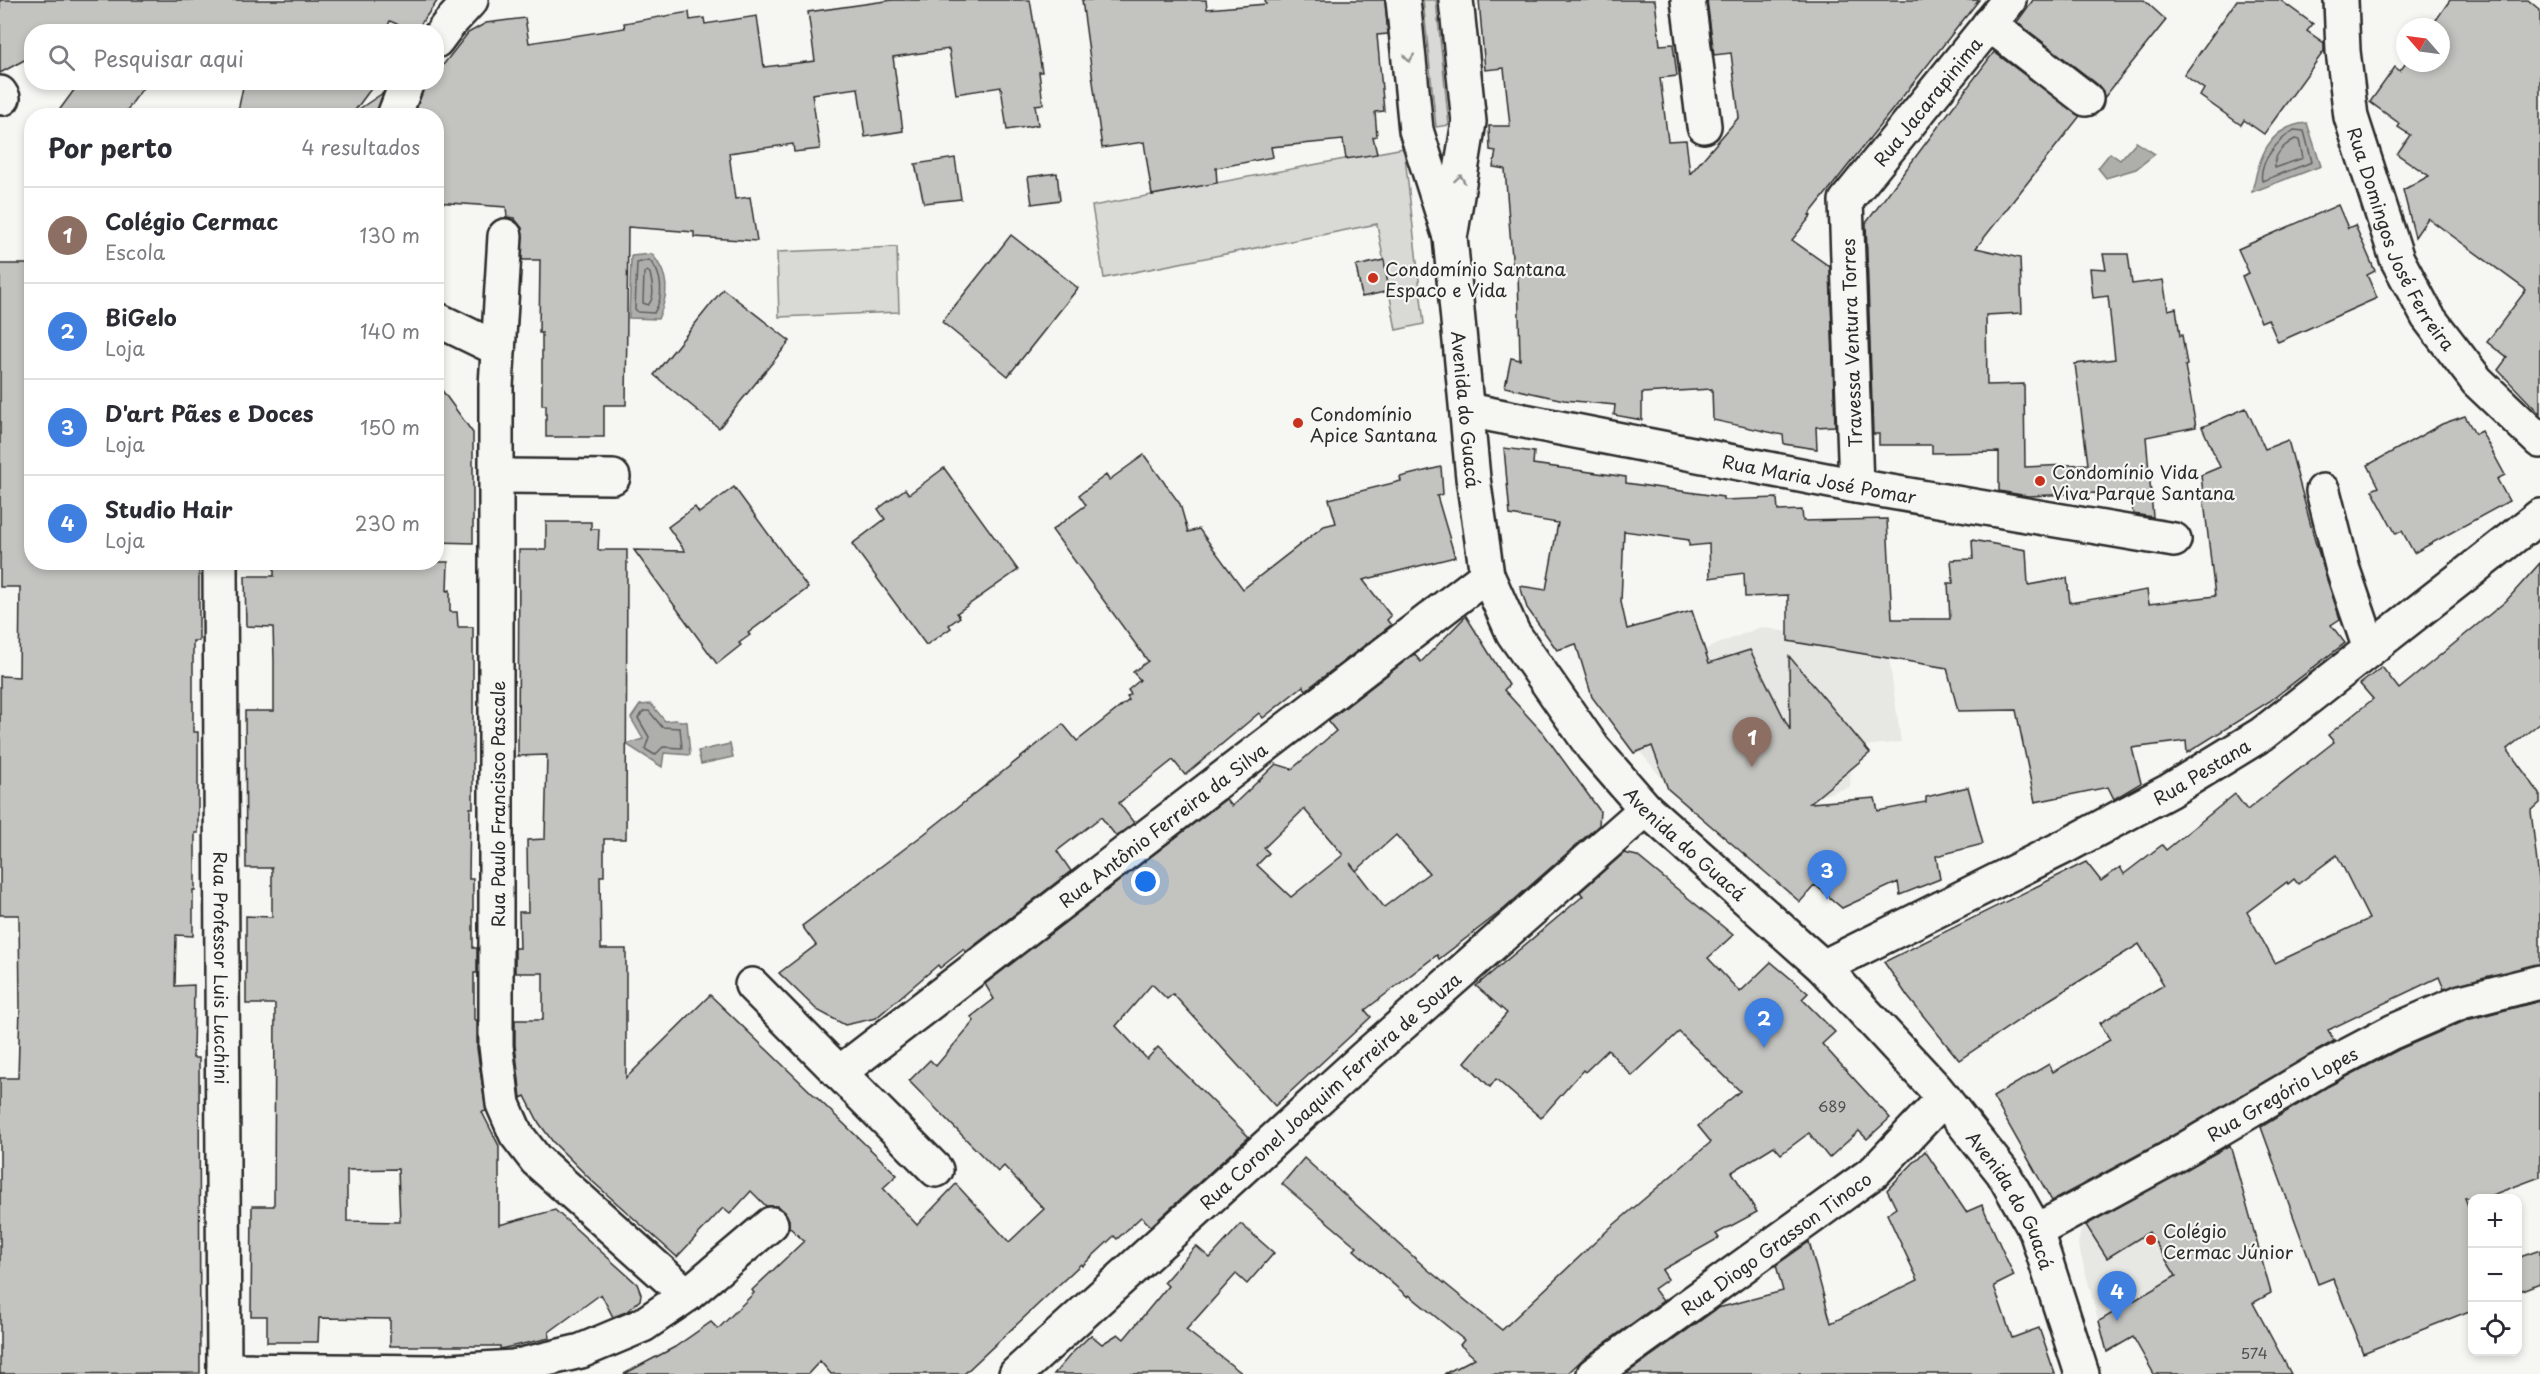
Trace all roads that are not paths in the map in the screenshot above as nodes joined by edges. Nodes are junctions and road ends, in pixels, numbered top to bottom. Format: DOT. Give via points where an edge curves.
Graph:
graph roads {
  1 [pos="471,0"];
  2 [pos="1403,0"];
  3 [pos="1456,0"];
  4 [pos="1688,0"];
  5 [pos="2341,0"];
  6 [pos="1999,12"];
  7 [pos="444,30"];
  8 [pos="404,90"];
  9 [pos="2086,99"];
  10 [pos="397,108"];
  11 [pos="1704,126"];
  12 [pos="1846,201"];
  13 [pos="505,236"];
  14 [pos="1450,237"];
  15 [pos="444,323"];
  16 [pos="498,349"];
  17 [pos="1468,410"];
  18 [pos="2540,441"];
  19 [pos="497,476"];
  20 [pos="613,477"];
  21 [pos="1856,486"];
  22 [pos="2323,491"];
  23 [pos="2540,516"];
  24 [pos="2175,540"];
  25 [pos="220,570"];
  26 [pos="1487,575"];
  27 [pos="2370,649"];
  28 [pos="1646,809"];
  29 [pos="1823,967"];
  30 [pos="2540,982"];
  31 [pos="752,985"];
  32 [pos="839,1073"];
  33 [pos="1944,1098"];
  34 [pos="936,1170"];
  35 [pos="771,1224"];
  36 [pos="2036,1231"];
  37 [pos="687,1295"];
  38 [pos="224,1372"];
  39 [pos="1016,1374"];
  40 [pos="1594,1374"];
  41 [pos="2082,1374"];
  1 -- 7 [label="street"];
  2 -- 14 [label="street, Avenida do Guacá, one-way" via="1416,130"];
  14 -- 3 [label="street, Avenida do Guacá, one-way" via="1469,122"];
  4 -- 11 [label="street"];
  5 -- 18 [label="street, Rua Domingos José Ferreira" via="2351,117 2397,259 2428,317 2477,381"];
  6 -- 9 [label="street"];
  6 -- 12 [label="street, Rua Jacarapinima"];
  8 -- 10 [label="street"];
  12 -- 21 [label="street, Travessa Ventura Torres"];
  13 -- 16 [label="street, Rua Paulo Francisco Pascale"];
  14 -- 17 [label="street, Avenida do Guacá"];
  15 -- 16 [label="street"];
  16 -- 19 [label="street, Rua Paulo Francisco Pascale"];
  17 -- 21 [label="street, Rua Maria José Pomar"];
  17 -- 26 [label="street, Avenida do Guacá"];
  19 -- 20 [label="street"];
  19 -- 37 [label="street, Rua Paulo Francisco Pascale" via="496,1046 503,1104 516,1134 536,1160"];
  21 -- 24 [label="street, Rua Maria José Pomar"];
  22 -- 27 [label="street" via="2343,570"];
  23 -- 27 [label="street, Rua Pestana"];
  25 -- 38 [label="street, Rua Professor Luis Lucchini"];
  26 -- 28 [label="street, Avenida do Guacá" via="1513,633 1538,670 1593,748"];
  26 -- 32 [label="street, Rua Antônio Ferreira da Silva"];
  27 -- 29 [label="street, Rua Pestana" via="2262,734 2169,791"];
  28 -- 29 [label="street, Avenida do Guacá"];
  28 -- 39 [label="street, Rua Coronel Joaquim Ferreira de Souza" via="1367,1055"];
  29 -- 33 [label="street, Avenida do Guacá"];
  30 -- 36 [label="street, Rua Gregório Lopes" via="2461,1002 2392,1032"];
  31 -- 32 [label="street"];
  32 -- 34 [label="street"];
  33 -- 36 [label="street, Avenida do Guacá" via="2003,1173"];
  33 -- 40 [label="street, Rua Diogo Grasson Tinoco" via="1875,1171"];
  35 -- 37 [label="street"];
  36 -- 41 [label="street, Avenida do Guacá"];
  37 -- 38 [label="street" via="643,1325 581,1351 513,1367 435,1372"];
}
